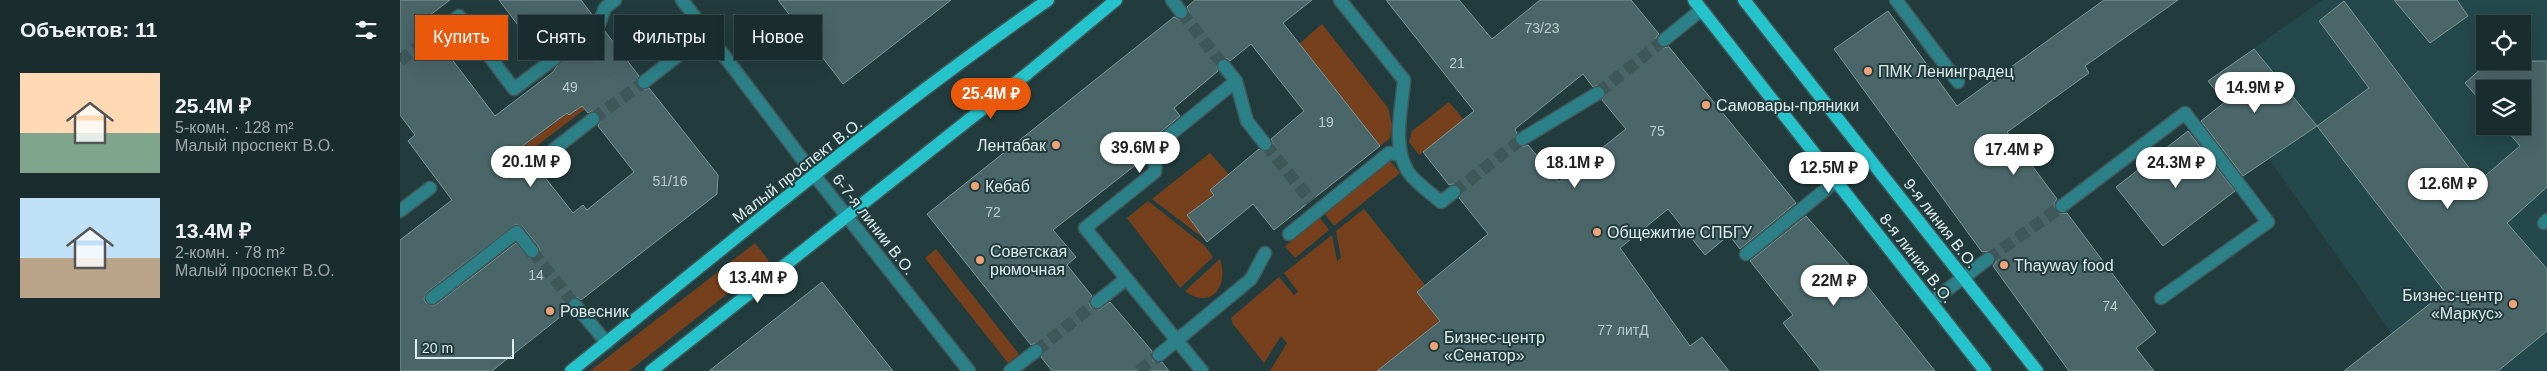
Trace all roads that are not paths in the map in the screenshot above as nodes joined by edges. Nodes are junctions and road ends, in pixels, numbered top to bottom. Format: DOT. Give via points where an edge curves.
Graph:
graph roads {
  1 [pos="615,0"];
  2 [pos="682,0"];
  3 [pos="1048,0"];
  4 [pos="1116,0"];
  5 [pos="1172,0"];
  6 [pos="1340,0"];
  7 [pos="1744,0"];
  8 [pos="1896,0"];
  9 [pos="1698,5"];
  10 [pos="1181,12"];
  11 [pos="602,15"];
  12 [pos="693,15"];
  13 [pos="1664,40"];
  14 [pos="724,56"];
  15 [pos="492,60"];
  16 [pos="552,60"];
  17 [pos="672,60"];
  18 [pos="1224,66"];
  19 [pos="1236,81"];
  20 [pos="644,82"];
  21 [pos="1958,82"];
  22 [pos="1598,94"];
  23 [pos="593,119"];
  24 [pos="1522,139"];
  25 [pos="1265,144"];
  26 [pos="553,150"];
  27 [pos="1401,155"];
  28 [pos="1867,156"];
  29 [pos="815,176"];
  30 [pos="1836,180"];
  31 [pos="430,188"];
  32 [pos="1454,192"];
  33 [pos="2062,206"];
  34 [pos="400,211"];
  35 [pos="847,216"];
  36 [pos="1290,234"];
  37 [pos="532,251"];
  38 [pos="1265,253"];
  39 [pos="1746,254"];
  40 [pos="1988,259"];
  41 [pos="1964,278"];
  42 [pos="1126,279"];
  43 [pos="432,298"];
  44 [pos="2161,298"];
  45 [pos="1097,302"];
  46 [pos="1931,302"];
  47 [pos="575,305"];
  48 [pos="1177,340"];
  49 [pos="607,342"];
  50 [pos="1036,351"];
  51 [pos="1159,355"];
  52 [pos="571,371"];
  53 [pos="651,371"];
  54 [pos="969,371"];
  55 [pos="1010,371"];
  56 [pos="1202,371"];
  57 [pos="1986,371"];
  58 [pos="2037,371"];
  1 -- 11 [label="street"];
  2 -- 12 [label="street, 6-7-я линии В.О."];
  3 -- 29 [label="main road, Малый проспект В.О." via="1000,33"];
  4 -- 35 [label="main road"];
  5 -- 10 [label="street"];
  6 -- 27 [label="street" via="1404,80 1399,140"];
  7 -- 28 [label="main road, 9-я линия В.О."];
  8 -- 21 [label="street"];
  9 -- 13 [label="street"];
  9 -- 30 [label="main road, 8-я линия В.О."];
  14 -- 29 [label="street, 6-7-я линии В.О."];
  15 -- 16 [label="street" via="514,89"];
  17 -- 20 [label="street"];
  18 -- 19 [label="street"];
  19 -- 25 [label="street" via="1247,121"];
  19 -- 42 [label="street" via="1156,146 1155,172 1085,228"];
  22 -- 24 [label="street"];
  23 -- 26 [label="street"];
  27 -- 32 [label="street" via="1408,171 1441,202"];
  27 -- 36 [label="street" via="1389,153 1314,205"];
  28 -- 30 [label="street"];
  28 -- 41 [label="main road, 9-я линия В.О."];
  29 -- 35 [label="street, 6-7-я линии В.О."];
  29 -- 49 [label="main road, Малый проспект В.О."];
  30 -- 39 [label="street"];
  30 -- 46 [label="main road, 8-я линия В.О."];
  31 -- 34 [label="street"];
  33 -- 44 [label="street" via="2185,113 2268,222"];
  35 -- 53 [label="main road"];
  35 -- 54 [label="street, 6-7-я линии В.О."];
  37 -- 43 [label="street" via="517,232"];
  38 -- 48 [label="street" via="1251,279"];
  40 -- 41 [label="street"];
  41 -- 46 [label="street"];
  41 -- 58 [label="main road, 9-я линия В.О."];
  42 -- 45 [label="street"];
  42 -- 48 [label="street"];
  46 -- 57 [label="main road, 8-я линия В.О."];
  47 -- 49 [label="street"];
  48 -- 51 [label="street"];
  48 -- 56 [label="street"];
  49 -- 52 [label="main road, Малый проспект В.О."];
  50 -- 55 [label="street"];
}
